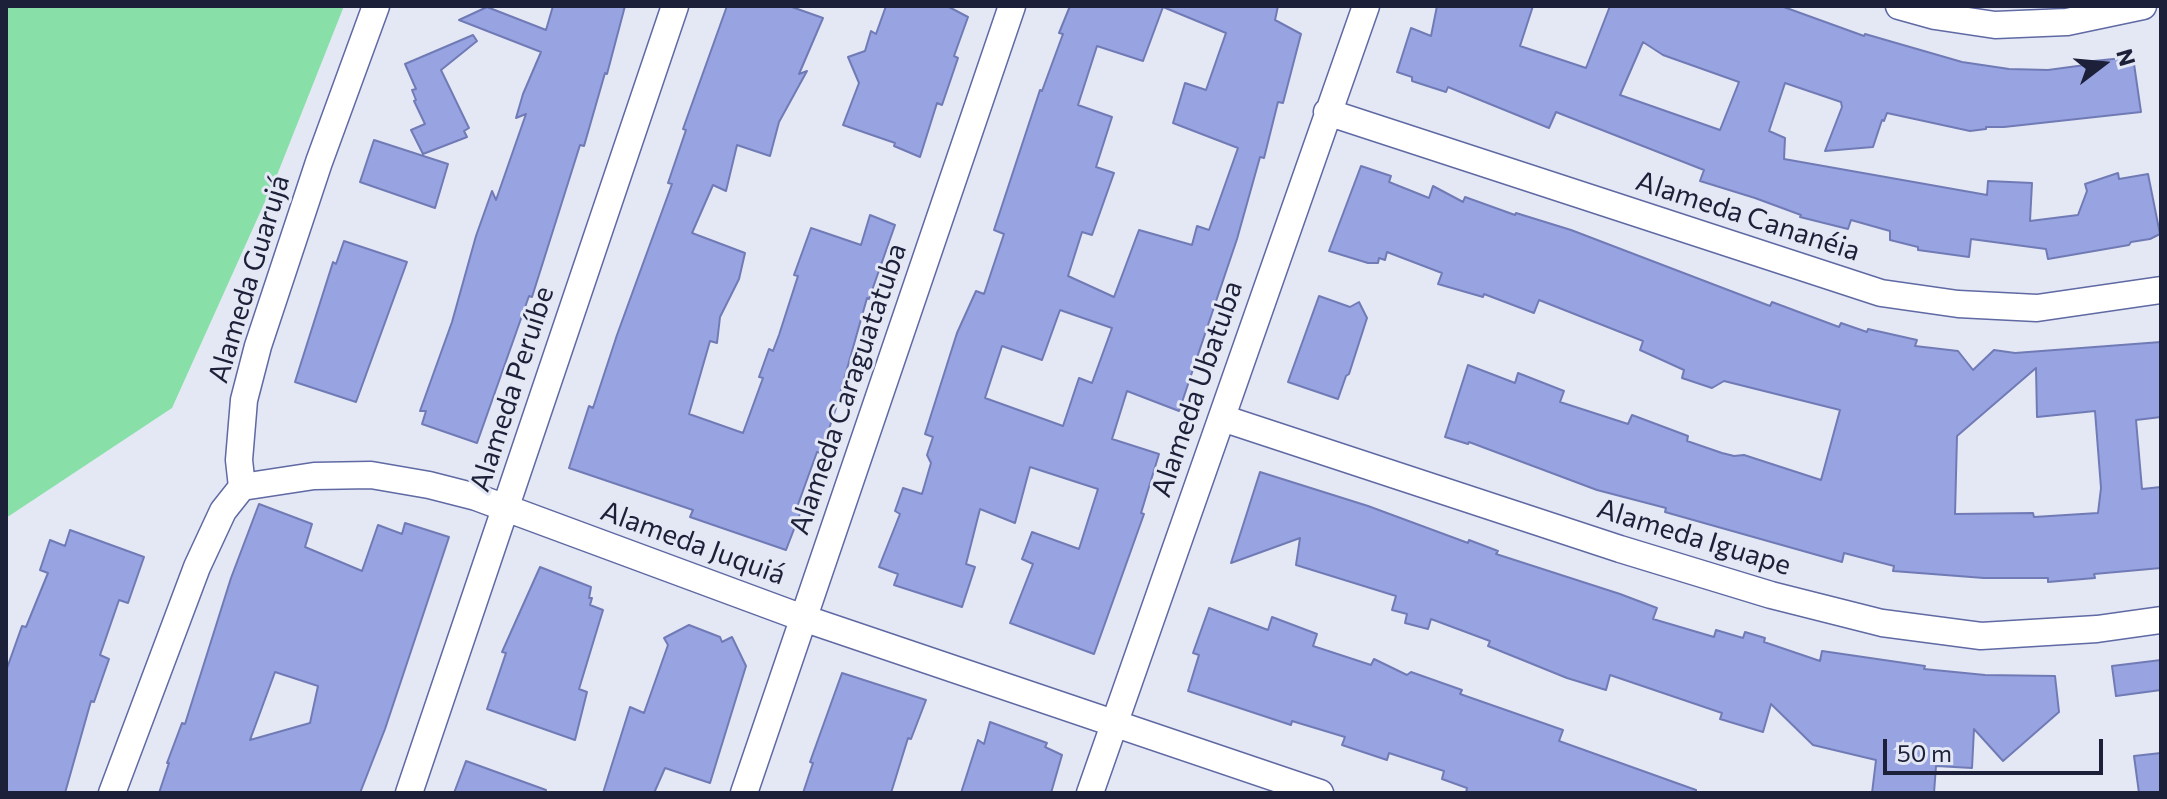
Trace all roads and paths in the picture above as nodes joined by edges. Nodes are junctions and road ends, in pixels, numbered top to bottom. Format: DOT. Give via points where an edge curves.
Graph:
graph roads {
  1 [pos="376,6"];
  2 [pos="675,6"];
  3 [pos="1012,6"];
  4 [pos="1366,6"];
  5 [pos="1899,6"];
  6 [pos="2143,6"];
  7 [pos="1327,112"];
  8 [pos="2161,290"];
  9 [pos="1222,418"];
  10 [pos="242,487"];
  11 [pos="506,508"];
  12 [pos="803,618"];
  13 [pos="2161,620"];
  14 [pos="1114,721"];
  15 [pos="112,793"];
  16 [pos="409,793"];
  17 [pos="744,793"];
  18 [pos="1090,793"];
  19 [pos="1320,793"];
  1 -- 10 [label="street, Alameda Guarujá" via="258,346 244,400"];
  2 -- 11 [label="street, Alameda Peruíbe"];
  3 -- 12 [label="street, Alameda Caraguatatuba"];
  4 -- 7 [label="street, Alameda Ubatuba"];
  5 -- 6 [label="street" via="1995,25 2067,22"];
  7 -- 8 [label="street, Alameda Cananéia" via="1881,293 2037,308"];
  7 -- 9 [label="street, Alameda Ubatuba"];
  9 -- 13 [label="street, Alameda Iguape" via="1650,558 1882,623 1981,636"];
  9 -- 14 [label="street, Alameda Ubatuba"];
  10 -- 11 [label="street, Alameda Juquiá" via="314,476 371,475 429,485"];
  10 -- 15 [label="street" via="223,511 197,567"];
  11 -- 12 [label="street, Alameda Juquiá"];
  11 -- 16 [label="street, Alameda Peruíbe"];
  12 -- 14 [label="street, Alameda Juquiá"];
  12 -- 17 [label="street, Alameda Caraguatatuba"];
  14 -- 18 [label="street, Alameda Ubatuba"];
  14 -- 19 [label="street"];
}
